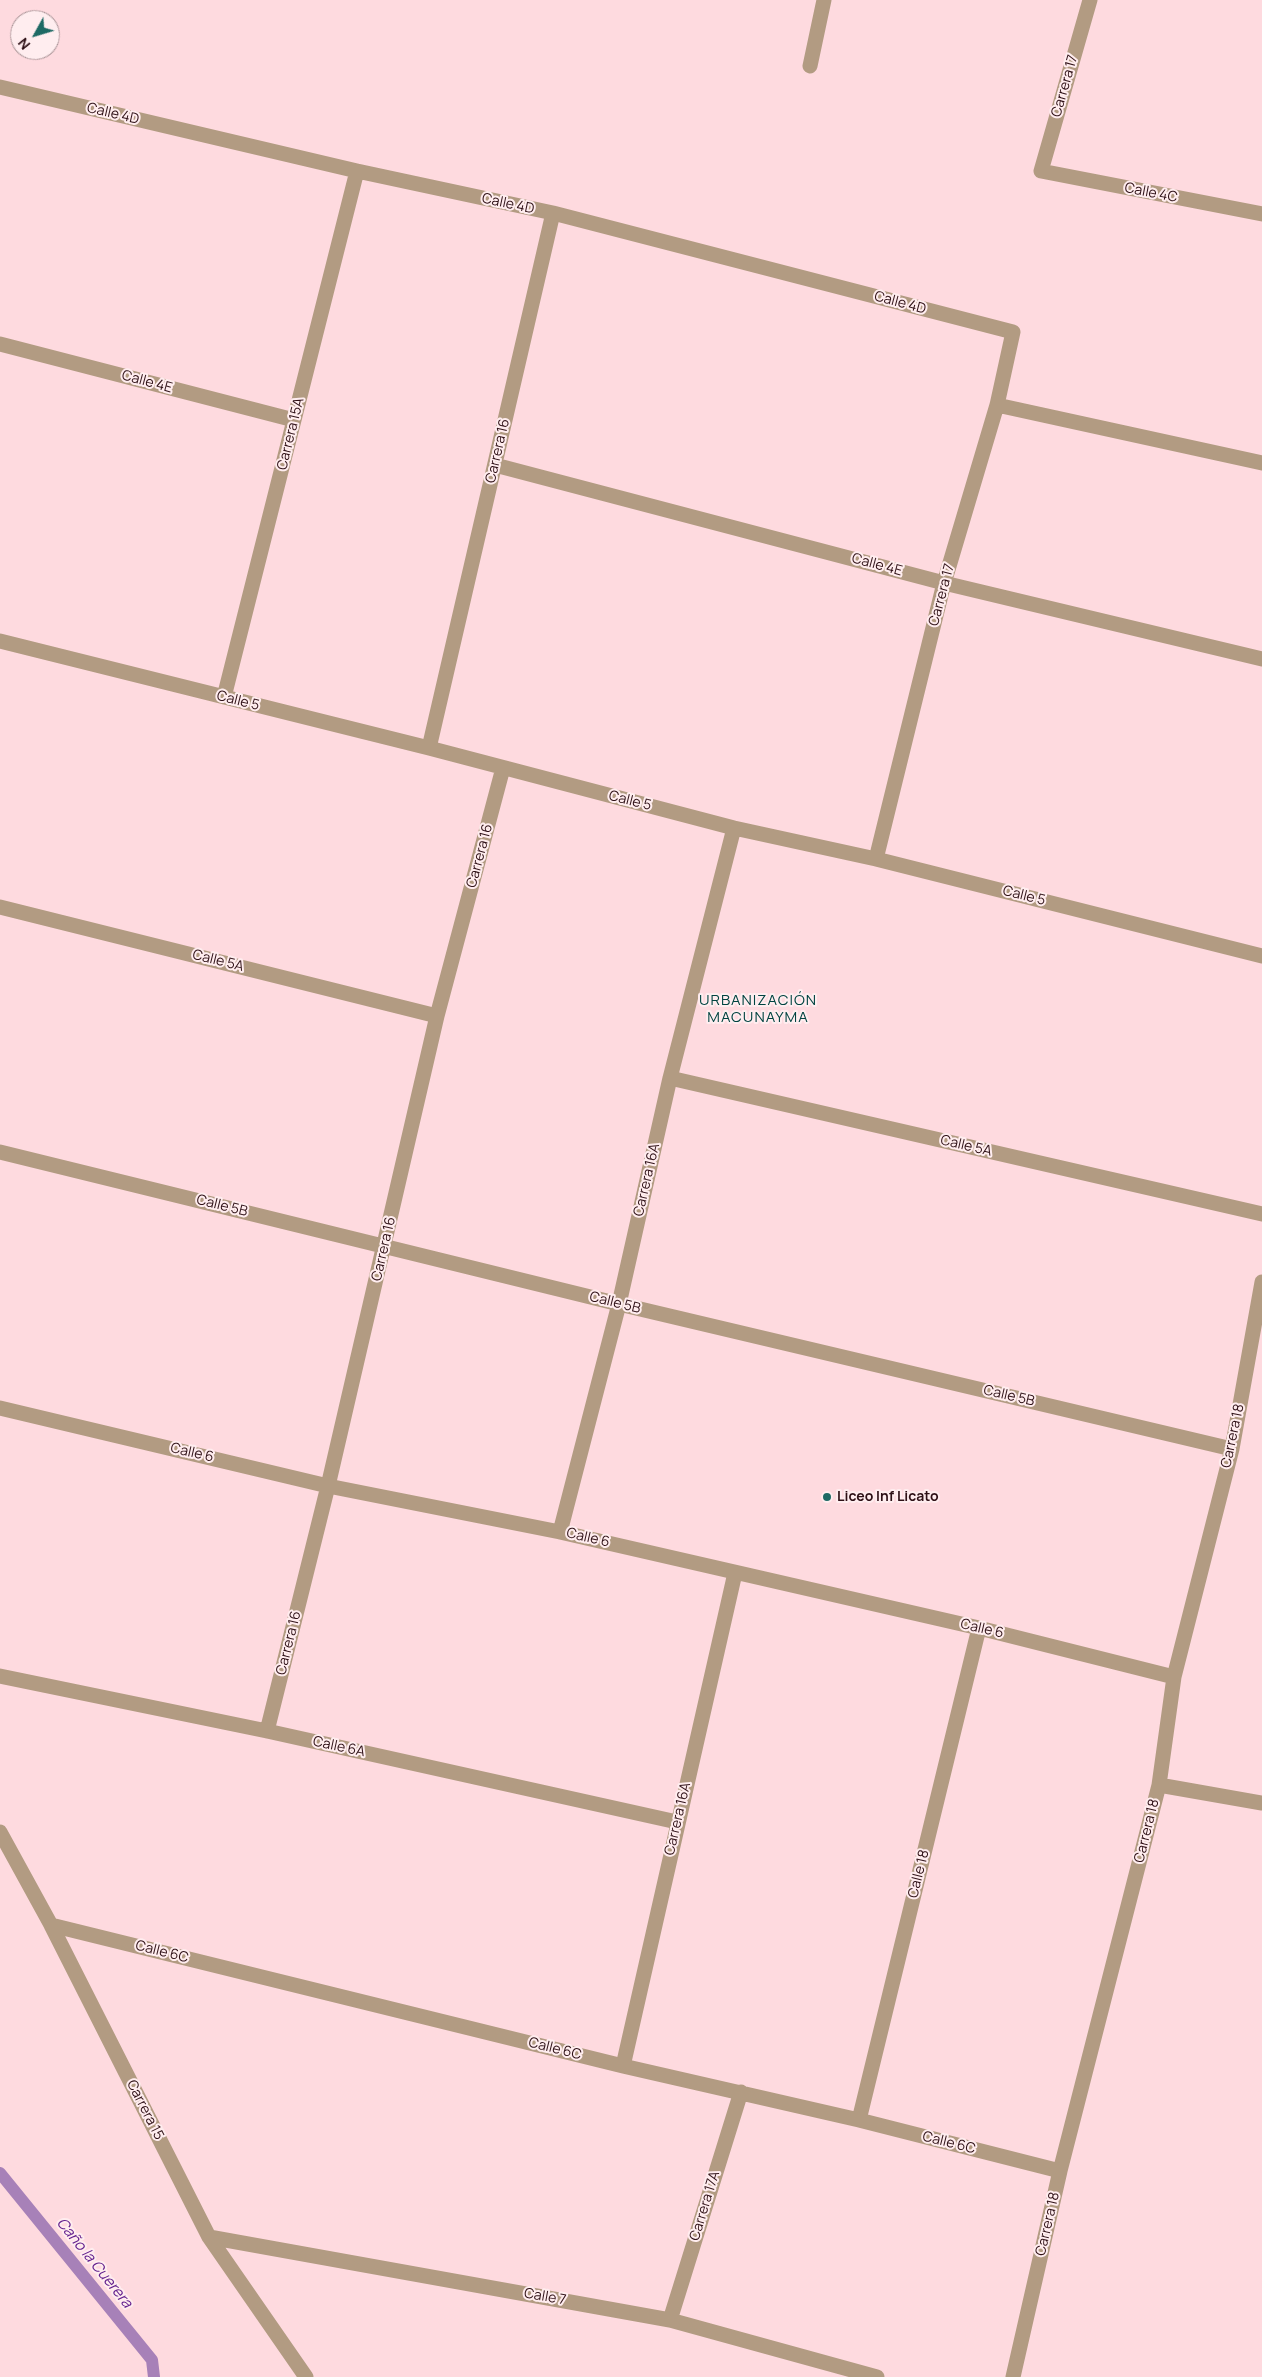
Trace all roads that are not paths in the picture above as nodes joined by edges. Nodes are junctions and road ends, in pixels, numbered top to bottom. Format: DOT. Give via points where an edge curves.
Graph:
graph roads {
  1 [pos="824,0"];
  2 [pos="1090,0"];
  3 [pos="810,66"];
  4 [pos="0,87"];
  5 [pos="357,171"];
  6 [pos="1040,171"];
  7 [pos="553,213"];
  8 [pos="1262,214"];
  9 [pos="1013,332"];
  10 [pos="0,344"];
  11 [pos="997,406"];
  12 [pos="294,420"];
  13 [pos="1262,463"];
  14 [pos="495,464"];
  15 [pos="944,583"];
  16 [pos="0,641"];
  17 [pos="1262,659"];
  18 [pos="224,697"];
  19 [pos="429,748"];
  20 [pos="503,768"];
  21 [pos="734,828"];
  22 [pos="876,859"];
  23 [pos="0,906"];
  24 [pos="1262,956"];
  25 [pos="437,1016"];
  26 [pos="670,1078"];
  27 [pos="0,1152"];
  28 [pos="1262,1214"];
  29 [pos="386,1245"];
  30 [pos="1262,1282"];
  31 [pos="619,1304"];
  32 [pos="0,1408"];
  33 [pos="1232,1449"];
  34 [pos="328,1486"];
  35 [pos="560,1532"];
  36 [pos="735,1573"];
  37 [pos="979,1628"];
  38 [pos="0,1676"];
  39 [pos="1174,1677"];
  40 [pos="267,1731"];
  41 [pos="1159,1785"];
  42 [pos="1262,1803"];
  43 [pos="677,1822"];
  44 [pos="0,1832"];
  45 [pos="51,1925"];
  46 [pos="623,2066"];
  47 [pos="741,2092"];
  48 [pos="859,2120"];
  49 [pos="1060,2171"];
  50 [pos="209,2237"];
  51 [pos="670,2320"];
  52 [pos="306,2377"];
  53 [pos="876,2377"];
  54 [pos="1013,2377"];
  1 -- 3 [label="street"];
  2 -- 6 [label="street, Carrera 17"];
  4 -- 5 [label="street, Calle 4D"];
  5 -- 7 [label="street, Calle 4D"];
  5 -- 12 [label="street, Carrera 15A"];
  6 -- 8 [label="street, Calle 4C"];
  7 -- 9 [label="street, Calle 4D"];
  7 -- 14 [label="street, Carrera 16"];
  9 -- 11 [label="street, Carrera 17"];
  10 -- 12 [label="street, Calle 4E"];
  11 -- 13 [label="street"];
  11 -- 15 [label="street, Carrera 17"];
  12 -- 18 [label="street, Carrera 15A"];
  14 -- 15 [label="street, Calle 4E"];
  14 -- 19 [label="street, Carrera 16"];
  15 -- 17 [label="street, Calle 4E"];
  15 -- 22 [label="street, Carrera 17"];
  16 -- 18 [label="street, Calle 5"];
  18 -- 19 [label="street, Calle 5"];
  19 -- 20 [label="street, Calle 5"];
  20 -- 21 [label="street, Calle 5"];
  20 -- 25 [label="street, Carrera 16"];
  21 -- 22 [label="street, Calle 5"];
  21 -- 26 [label="street, Carrera 16A"];
  22 -- 24 [label="street, Calle 5"];
  23 -- 25 [label="street, Calle 5A"];
  25 -- 29 [label="street, Carrera 16"];
  26 -- 28 [label="street, Calle 5A"];
  26 -- 31 [label="street, Carrera 16A"];
  27 -- 29 [label="street, Calle 5B"];
  29 -- 31 [label="street, Calle 5B"];
  29 -- 34 [label="street, Carrera 16"];
  30 -- 33 [label="street, Carrera 18"];
  31 -- 33 [label="street, Calle 5B"];
  31 -- 35 [label="street, Carrera 16A"];
  32 -- 34 [label="street, Calle 6"];
  33 -- 39 [label="street, Carrera 18"];
  34 -- 35 [label="street, Calle 6"];
  34 -- 40 [label="street, Carrera 16"];
  35 -- 36 [label="street, Calle 6"];
  36 -- 37 [label="street, Calle 6"];
  36 -- 43 [label="street, Carrera 16A"];
  37 -- 39 [label="street, Calle 6"];
  37 -- 48 [label="street, Calle 18"];
  38 -- 40 [label="street, Calle 6A"];
  39 -- 41 [label="street, Carrera 18"];
  40 -- 43 [label="street, Calle 6A"];
  41 -- 42 [label="street"];
  41 -- 49 [label="street, Carrera 18"];
  43 -- 46 [label="street, Carrera 16A"];
  44 -- 45 [label="street, Carrera 15"];
  45 -- 46 [label="street, Calle 6C"];
  45 -- 50 [label="street, Carrera 15"];
  46 -- 47 [label="street, Calle 6C"];
  47 -- 48 [label="street, Calle 6C"];
  47 -- 51 [label="street, Carrera 17A"];
  48 -- 49 [label="street, Calle 6C"];
  49 -- 54 [label="street, Carrera 18"];
  50 -- 51 [label="street, Calle 7"];
  50 -- 52 [label="street, Carrera 15"];
  51 -- 53 [label="street, Calle 7"];
}
